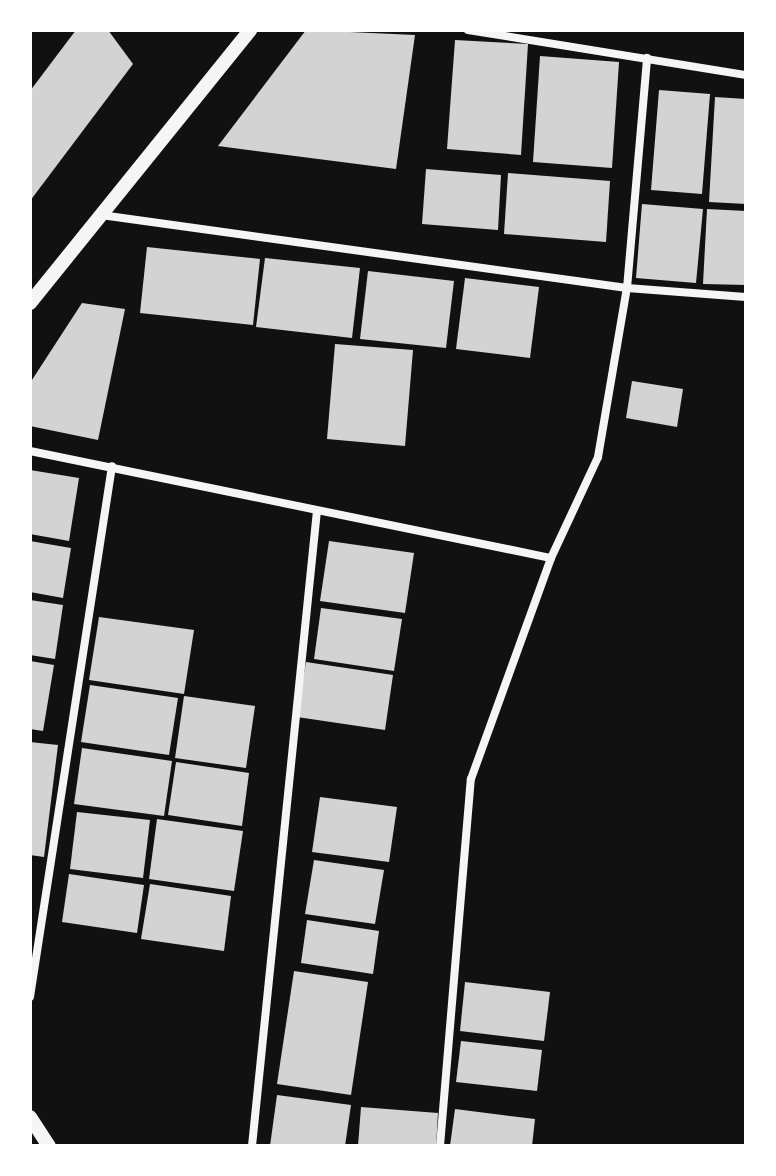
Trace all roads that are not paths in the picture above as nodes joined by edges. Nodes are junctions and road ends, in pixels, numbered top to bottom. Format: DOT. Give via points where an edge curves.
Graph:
graph roads {
  1 [pos="250,30"];
  2 [pos="468,30"];
  3 [pos="647,58"];
  4 [pos="746,75"];
  5 [pos="101,215"];
  6 [pos="627,288"];
  7 [pos="746,297"];
  8 [pos="30,303"];
  9 [pos="30,451"];
  10 [pos="112,466"];
  11 [pos="317,511"];
  12 [pos="551,558"];
  13 [pos="30,997"];
  14 [pos="30,1117"];
  15 [pos="49,1146"];
  16 [pos="252,1146"];
  17 [pos="440,1146"];
  1 -- 5 [label="street"];
  2 -- 3 [label="street"];
  3 -- 4 [label="street"];
  3 -- 6 [label="street"];
  5 -- 6 [label="street"];
  5 -- 8 [label="street"];
  6 -- 7 [label="street"];
  6 -- 12 [label="street" via="598,457"];
  9 -- 10 [label="street"];
  10 -- 11 [label="street"];
  10 -- 13 [label="street"];
  11 -- 12 [label="street"];
  11 -- 16 [label="street"];
  12 -- 17 [label="street" via="471,779"];
  14 -- 15 [label="street"];
}
